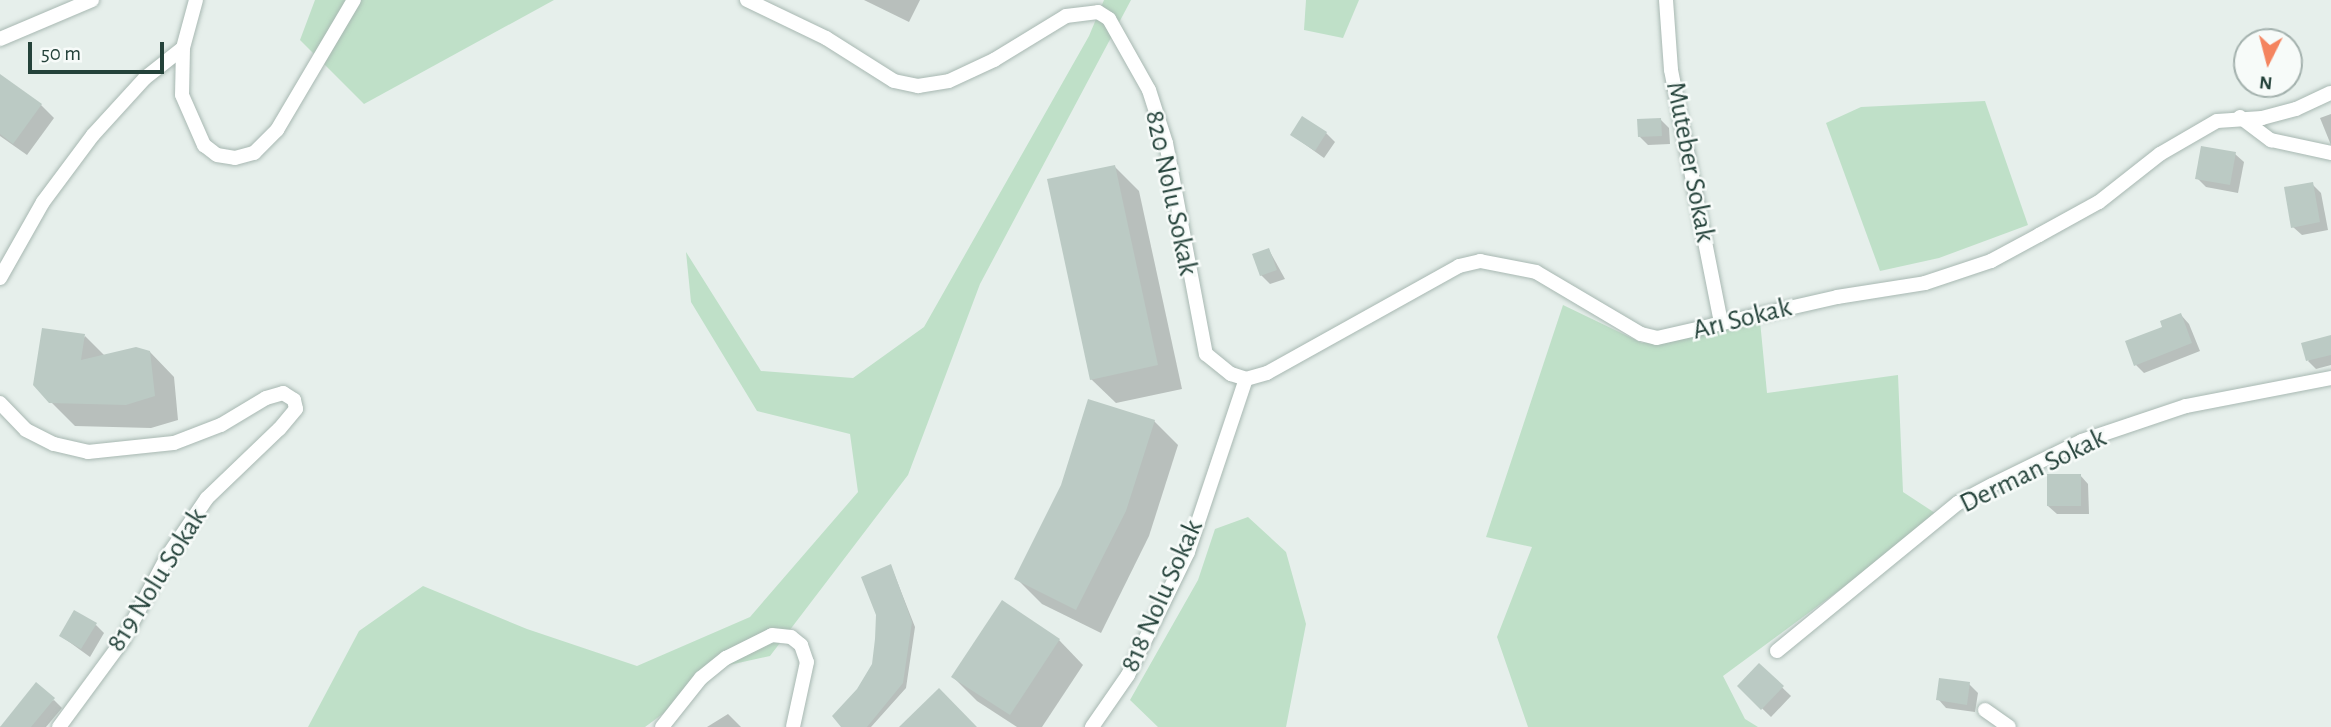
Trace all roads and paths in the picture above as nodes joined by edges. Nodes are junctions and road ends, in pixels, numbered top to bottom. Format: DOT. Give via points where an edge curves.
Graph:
graph roads {
  1 [pos="92,0"];
  2 [pos="196,0"];
  3 [pos="354,0"];
  4 [pos="747,0"];
  5 [pos="1666,0"];
  6 [pos="0,39"];
  7 [pos="183,48"];
  8 [pos="2331,93"];
  9 [pos="2239,116"];
  10 [pos="2331,153"];
  11 [pos="0,278"];
  12 [pos="1721,323"];
  13 [pos="1246,379"];
  14 [pos="2331,379"];
  15 [pos="0,403"];
  16 [pos="1776,651"];
  17 [pos="1985,710"];
  18 [pos="59,727"];
  19 [pos="662,727"];
  20 [pos="793,727"];
  21 [pos="1092,727"];
  22 [pos="2009,727"];
  1 -- 6 [label="street"];
  2 -- 7 [label="street"];
  3 -- 7 [label="street" via="277,130 254,153 235,158 217,155 204,145 182,95"];
  4 -- 13 [label="street, 820 Nolu Sokak" via="826,38 894,81 918,86 949,81 971,71 1066,16 1098,12 1108,19 1149,90 1166,143 1206,354 1231,374"];
  5 -- 12 [label="street, Muteber Sokak" via="1671,70"];
  7 -- 11 [label="street" via="145,78 93,135 43,202"];
  8 -- 9 [label="street, Arı Sokak" via="2262,118"];
  9 -- 10 [label="street" via="2271,140"];
  9 -- 12 [label="street, Arı Sokak" via="2190,136 2099,202 1991,261 1925,282"];
  12 -- 13 [label="street, Arı Sokak" via="1657,338 1641,334 1536,272 1480,261 1459,266 1267,373"];
  13 -- 21 [label="street, 818 Nolu Sokak" via="1188,552 1128,675"];
  14 -- 16 [label="street, Derman Sokak" via="2186,406 2082,441 1992,485 1958,503"];
  15 -- 18 [label="street, 819 Nolu Sokak" via="26,430 54,444 88,452 174,443 221,425 266,398 283,393 295,400 296,409 279,429 207,498 167,557 122,640"];
  17 -- 22 [label="street"];
  19 -- 20 [label="street" via="701,678 726,658 772,635 791,637 802,645 807,662"];
}
